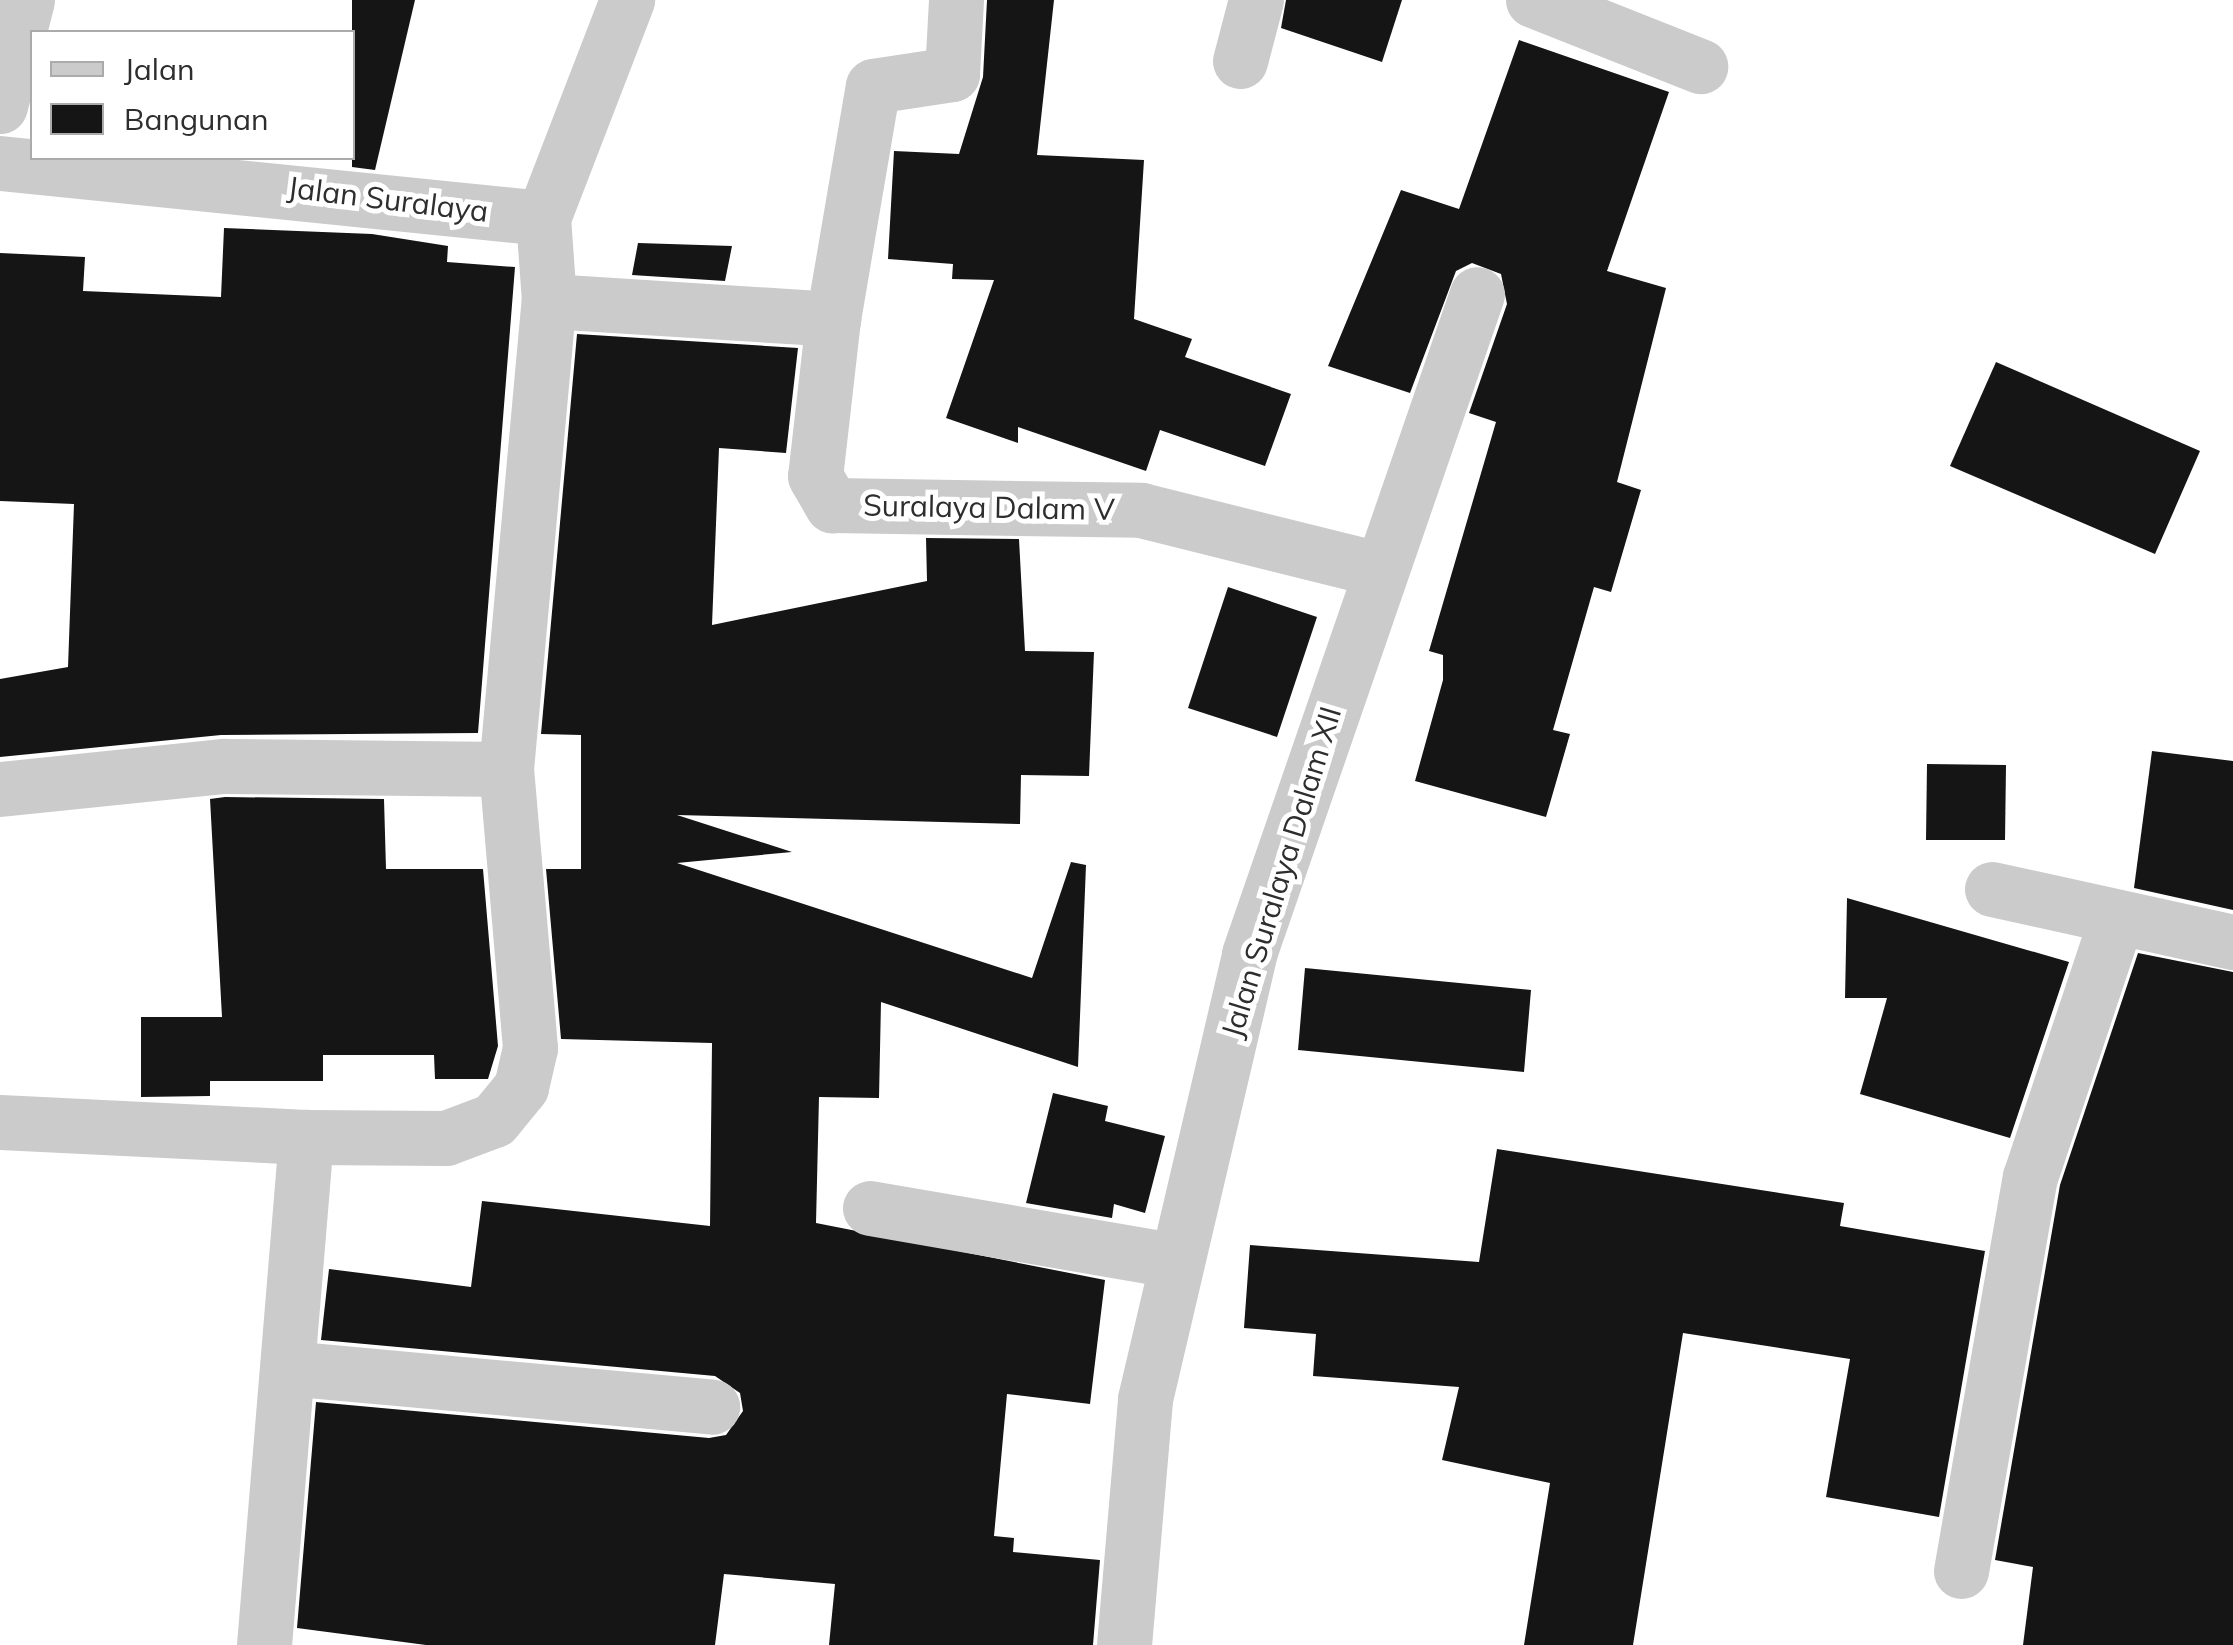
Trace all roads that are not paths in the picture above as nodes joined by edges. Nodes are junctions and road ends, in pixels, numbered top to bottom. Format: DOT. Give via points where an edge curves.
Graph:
graph roads {
  1 [pos="27,0"];
  2 [pos="627,0"];
  3 [pos="956,0"];
  4 [pos="1256,0"];
  5 [pos="1533,0"];
  6 [pos="1240,61"];
  7 [pos="1700,66"];
  8 [pos="0,106"];
  9 [pos="0,162"];
  10 [pos="543,218"];
  11 [pos="1477,294"];
  12 [pos="549,302"];
  13 [pos="833,319"];
  14 [pos="1377,569"];
  15 [pos="506,769"];
  16 [pos="0,789"];
  17 [pos="1992,889"];
  18 [pos="2115,923"];
  19 [pos="2233,942"];
  20 [pos="0,1122"];
  21 [pos="306,1137"];
  22 [pos="870,1208"];
  23 [pos="1176,1260"];
  24 [pos="286,1368"];
  25 [pos="712,1407"];
  26 [pos="1961,1571"];
  27 [pos="264,1645"];
  28 [pos="1124,1645"];
  1 -- 8 [label="street"];
  2 -- 10 [label="street"];
  3 -- 13 [label="street" via="952,74 873,86"];
  4 -- 6 [label="street"];
  5 -- 7 [label="street"];
  9 -- 10 [label="street, Jalan Suralaya"];
  10 -- 12 [label="street"];
  11 -- 14 [label="street, Jalan Suralaya Dalam XII"];
  12 -- 13 [label="street"];
  12 -- 15 [label="street"];
  13 -- 14 [label="street, Suralaya Dalam V" via="816,476 832,505 1141,510"];
  14 -- 23 [label="street, Jalan Suralaya Dalam XII" via="1249,954"];
  15 -- 16 [label="street" via="224,766"];
  15 -- 21 [label="street" via="530,1048 521,1087 494,1120 446,1138"];
  17 -- 18 [label="street"];
  18 -- 19 [label="street"];
  18 -- 26 [label="street" via="2030,1177"];
  20 -- 21 [label="street"];
  21 -- 24 [label="street"];
  22 -- 23 [label="street"];
  23 -- 28 [label="street, Jalan Suralaya Dalam XII" via="1145,1398"];
  24 -- 25 [label="street"];
  24 -- 27 [label="street"];
}
